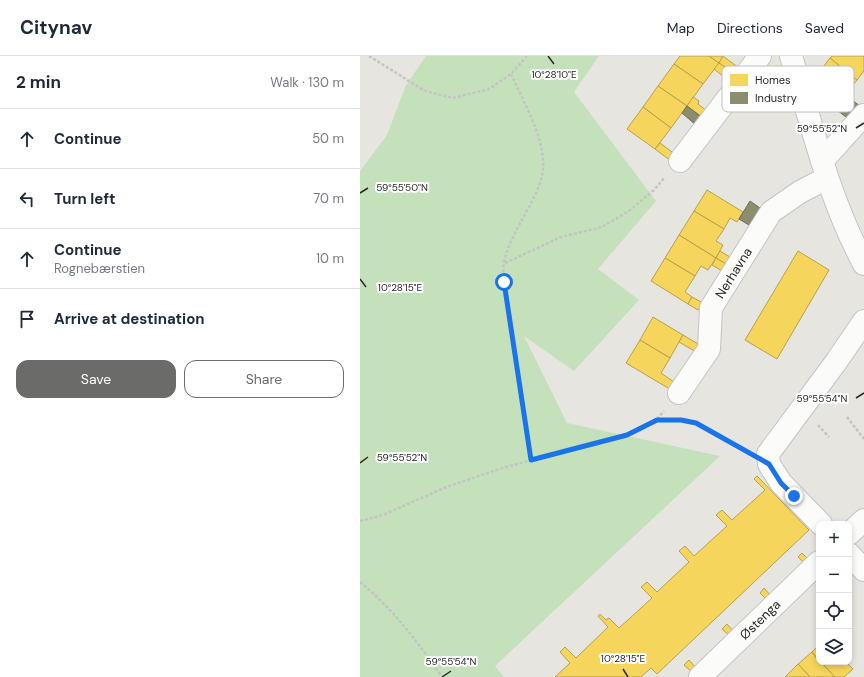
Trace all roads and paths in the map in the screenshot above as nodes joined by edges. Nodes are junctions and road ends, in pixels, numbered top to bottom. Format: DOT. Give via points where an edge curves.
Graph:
graph roads {
  1 [pos="369,56"];
  2 [pos="527,56"];
  3 [pos="760,56"];
  4 [pos="790,56"];
  5 [pos="752,66"];
  6 [pos="793,66"];
  7 [pos="511,74"];
  8 [pos="722,106"];
  9 [pos="807,112"];
  10 [pos="864,115"];
  11 [pos="680,161"];
  12 [pos="825,169"];
  13 [pos="504,263"];
  14 [pos="864,264"];
  15 [pos="864,321"];
  16 [pos="679,393"];
  17 [pos="847,417"];
  18 [pos="864,439"];
  19 [pos="531,460"];
  20 [pos="769,464"];
  21 [pos="864,520"];
  22 [pos="360,521"];
  23 [pos="818,521"];
  24 [pos="852,531"];
  25 [pos="852,557"];
  26 [pos="816,565"];
  27 [pos="864,570"];
  28 [pos="360,582"];
  29 [pos="442,677"];
  30 [pos="700,677"];
  1 -- 7 [label="path" via="425,91 453,98 489,90"];
  2 -- 7 [label="path"];
  3 -- 5 [label="street"];
  4 -- 6 [label="street"];
  7 -- 13 [label="path" via="538,135 544,160 539,188 513,235"];
  8 -- 11 [label="street"];
  9 -- 12 [label="street"];
  10 -- 12 [label="street, Nerhavna"];
  11 -- 13 [label="path" via="654,190 629,211 602,228 561,237"];
  12 -- 14 [label="street" via="852,241"];
  12 -- 16 [label="street, Nerhavna" via="800,192 771,212 711,308 709,349"];
  13 -- 19 [label="path" via="507,305"];
  15 -- 20 [label="street" via="768,454"];
  17 -- 18 [label="path"];
  19 -- 20 [label="path" via="627,435 657,420 681,420 696,423"];
  19 -- 22 [label="path" via="444,488 384,515"];
  20 -- 23 [label="street" via="781,483"];
  21 -- 24 [label="street"];
  25 -- 27 [label="street"];
  26 -- 30 [label="street, Østenga"];
  28 -- 29 [label="path" via="384,602 423,649"];
}
